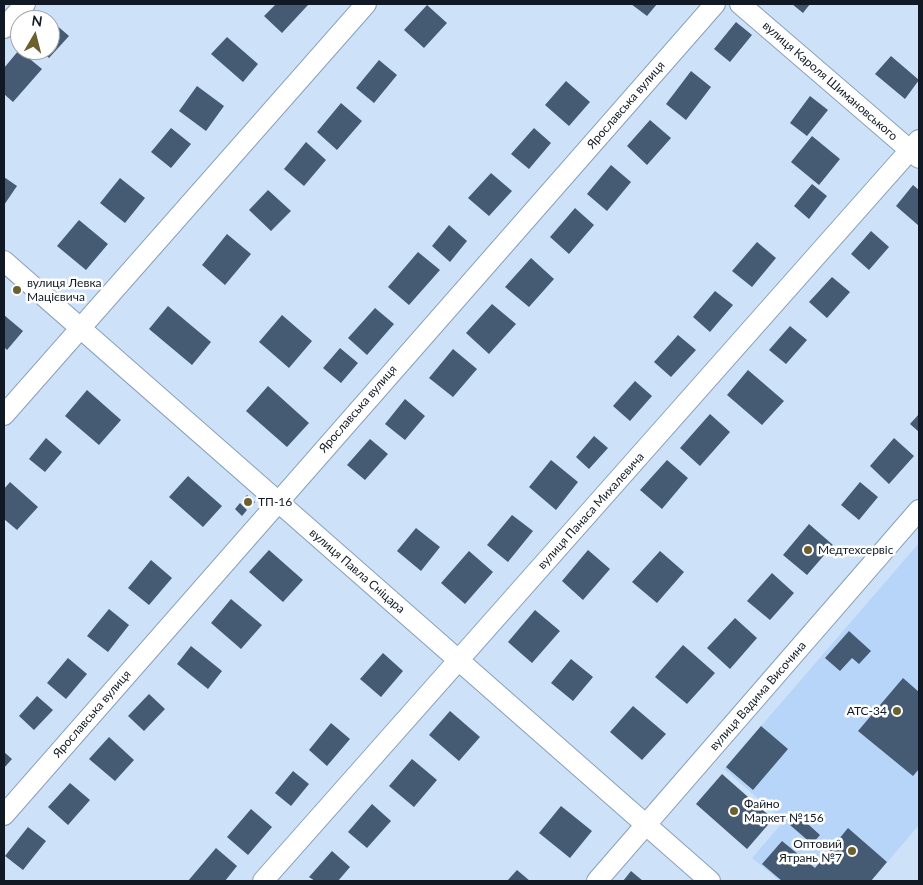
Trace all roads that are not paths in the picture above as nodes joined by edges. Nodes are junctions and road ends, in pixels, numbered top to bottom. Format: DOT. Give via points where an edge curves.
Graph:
graph roads {
  1 [pos="26,4"];
  2 [pos="366,4"];
  3 [pos="715,4"];
  4 [pos="740,4"];
  5 [pos="4,28"];
  6 [pos="916,149"];
  7 [pos="4,261"];
  8 [pos="80,327"];
  9 [pos="4,414"];
  10 [pos="276,502"];
  11 [pos="919,510"];
  12 [pos="460,660"];
  13 [pos="4,815"];
  14 [pos="646,824"];
  15 [pos="264,881"];
  16 [pos="596,881"];
  17 [pos="710,881"];
  1 -- 5 [label="street"];
  2 -- 8 [label="street"];
  3 -- 10 [label="street, Ярославська вулиця"];
  4 -- 6 [label="street, вулиця Кароля Шимановського"];
  6 -- 12 [label="street, вулиця Панаса Михалевича"];
  7 -- 8 [label="street, вулиця Павла Сніцара"];
  8 -- 9 [label="street"];
  8 -- 10 [label="street, вулиця Павла Сніцара"];
  10 -- 12 [label="street, вулиця Павла Сніцара"];
  10 -- 13 [label="street, Ярославська вулиця"];
  11 -- 14 [label="street, вулиця Вадима Височина"];
  12 -- 14 [label="street, вулиця Павла Сніцара"];
  12 -- 15 [label="street, вулиця Панаса Михалевича"];
  14 -- 16 [label="street, вулиця Вадима Височина"];
  14 -- 17 [label="street, вулиця Павла Сніцара"];
}
